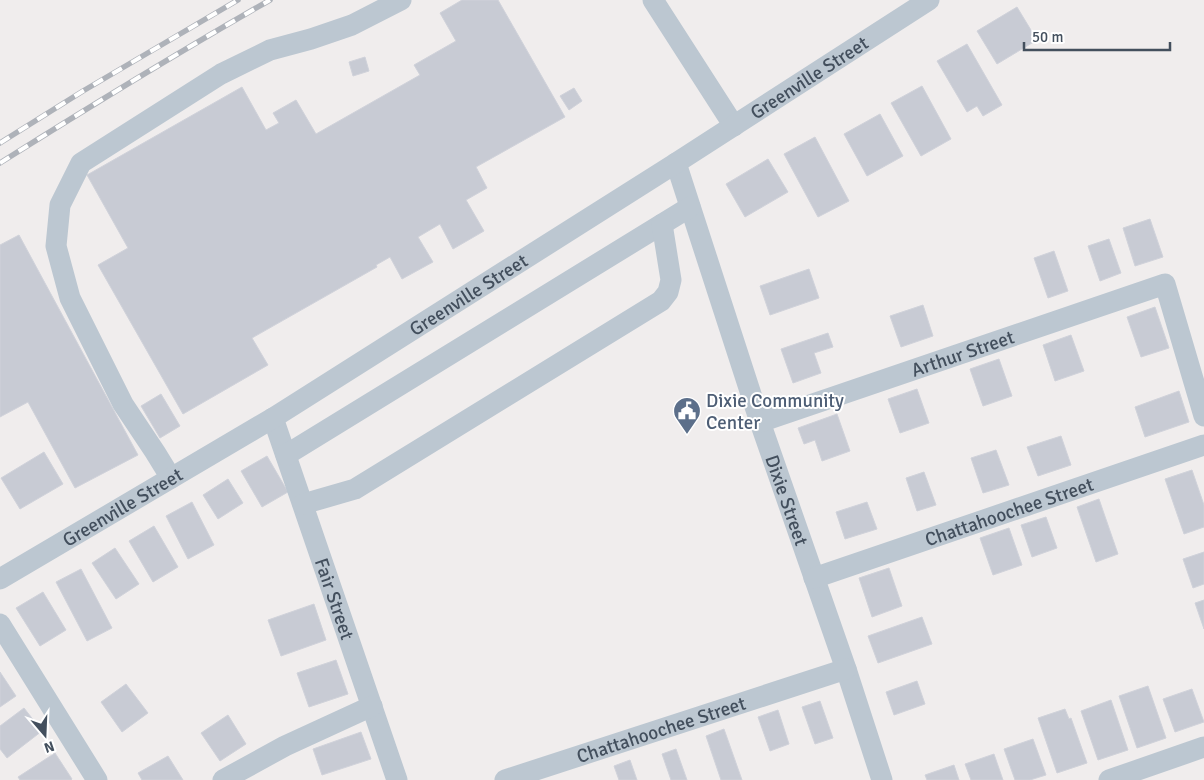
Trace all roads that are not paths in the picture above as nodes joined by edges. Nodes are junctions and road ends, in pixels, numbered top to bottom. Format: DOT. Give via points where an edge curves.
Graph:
graph roads {
  1 [pos="402,0"];
  2 [pos="652,0"];
  3 [pos="929,0"];
  4 [pos="734,126"];
  5 [pos="676,163"];
  6 [pos="690,207"];
  7 [pos="662,224"];
  8 [pos="1204,416"];
  9 [pos="273,418"];
  10 [pos="760,422"];
  11 [pos="1204,445"];
  12 [pos="286,455"];
  13 [pos="171,478"];
  14 [pos="303,504"];
  15 [pos="814,578"];
  16 [pos="0,579"];
  17 [pos="0,624"];
  18 [pos="846,669"];
  19 [pos="372,706"];
  20 [pos="1204,747"];
  21 [pos="97,780"];
  22 [pos="223,780"];
  23 [pos="397,780"];
  24 [pos="504,780"];
  25 [pos="882,780"];
  26 [pos="1109,780"];
  1 -- 13 [label="street" via="352,26 270,50 221,74 81,164 60,205 56,246 70,298 123,404"];
  2 -- 4 [label="street"];
  3 -- 4 [label="street, Greenville Street"];
  4 -- 5 [label="street, Greenville Street"];
  5 -- 6 [label="street, Dixie Street"];
  5 -- 9 [label="street, Greenville Street"];
  6 -- 7 [label="street"];
  6 -- 10 [label="street, Dixie Street"];
  7 -- 12 [label="street"];
  7 -- 14 [label="street" via="671,280 661,301 355,489"];
  8 -- 10 [label="street, Arthur Street" via="1166,284"];
  9 -- 12 [label="street, Fair Street"];
  9 -- 13 [label="street, Greenville Street"];
  10 -- 15 [label="street, Dixie Street"];
  11 -- 15 [label="street, Chattahoochee Street"];
  12 -- 14 [label="street, Fair Street"];
  13 -- 16 [label="street, Greenville Street"];
  14 -- 19 [label="street, Fair Street"];
  15 -- 18 [label="street, Dixie Street"];
  17 -- 21 [label="street"];
  18 -- 24 [label="street, Chattahoochee Street"];
  18 -- 25 [label="street, Dixie Street"];
  19 -- 22 [label="street" via="285,746"];
  19 -- 23 [label="street, Fair Street"];
  20 -- 26 [label="street"];
}
